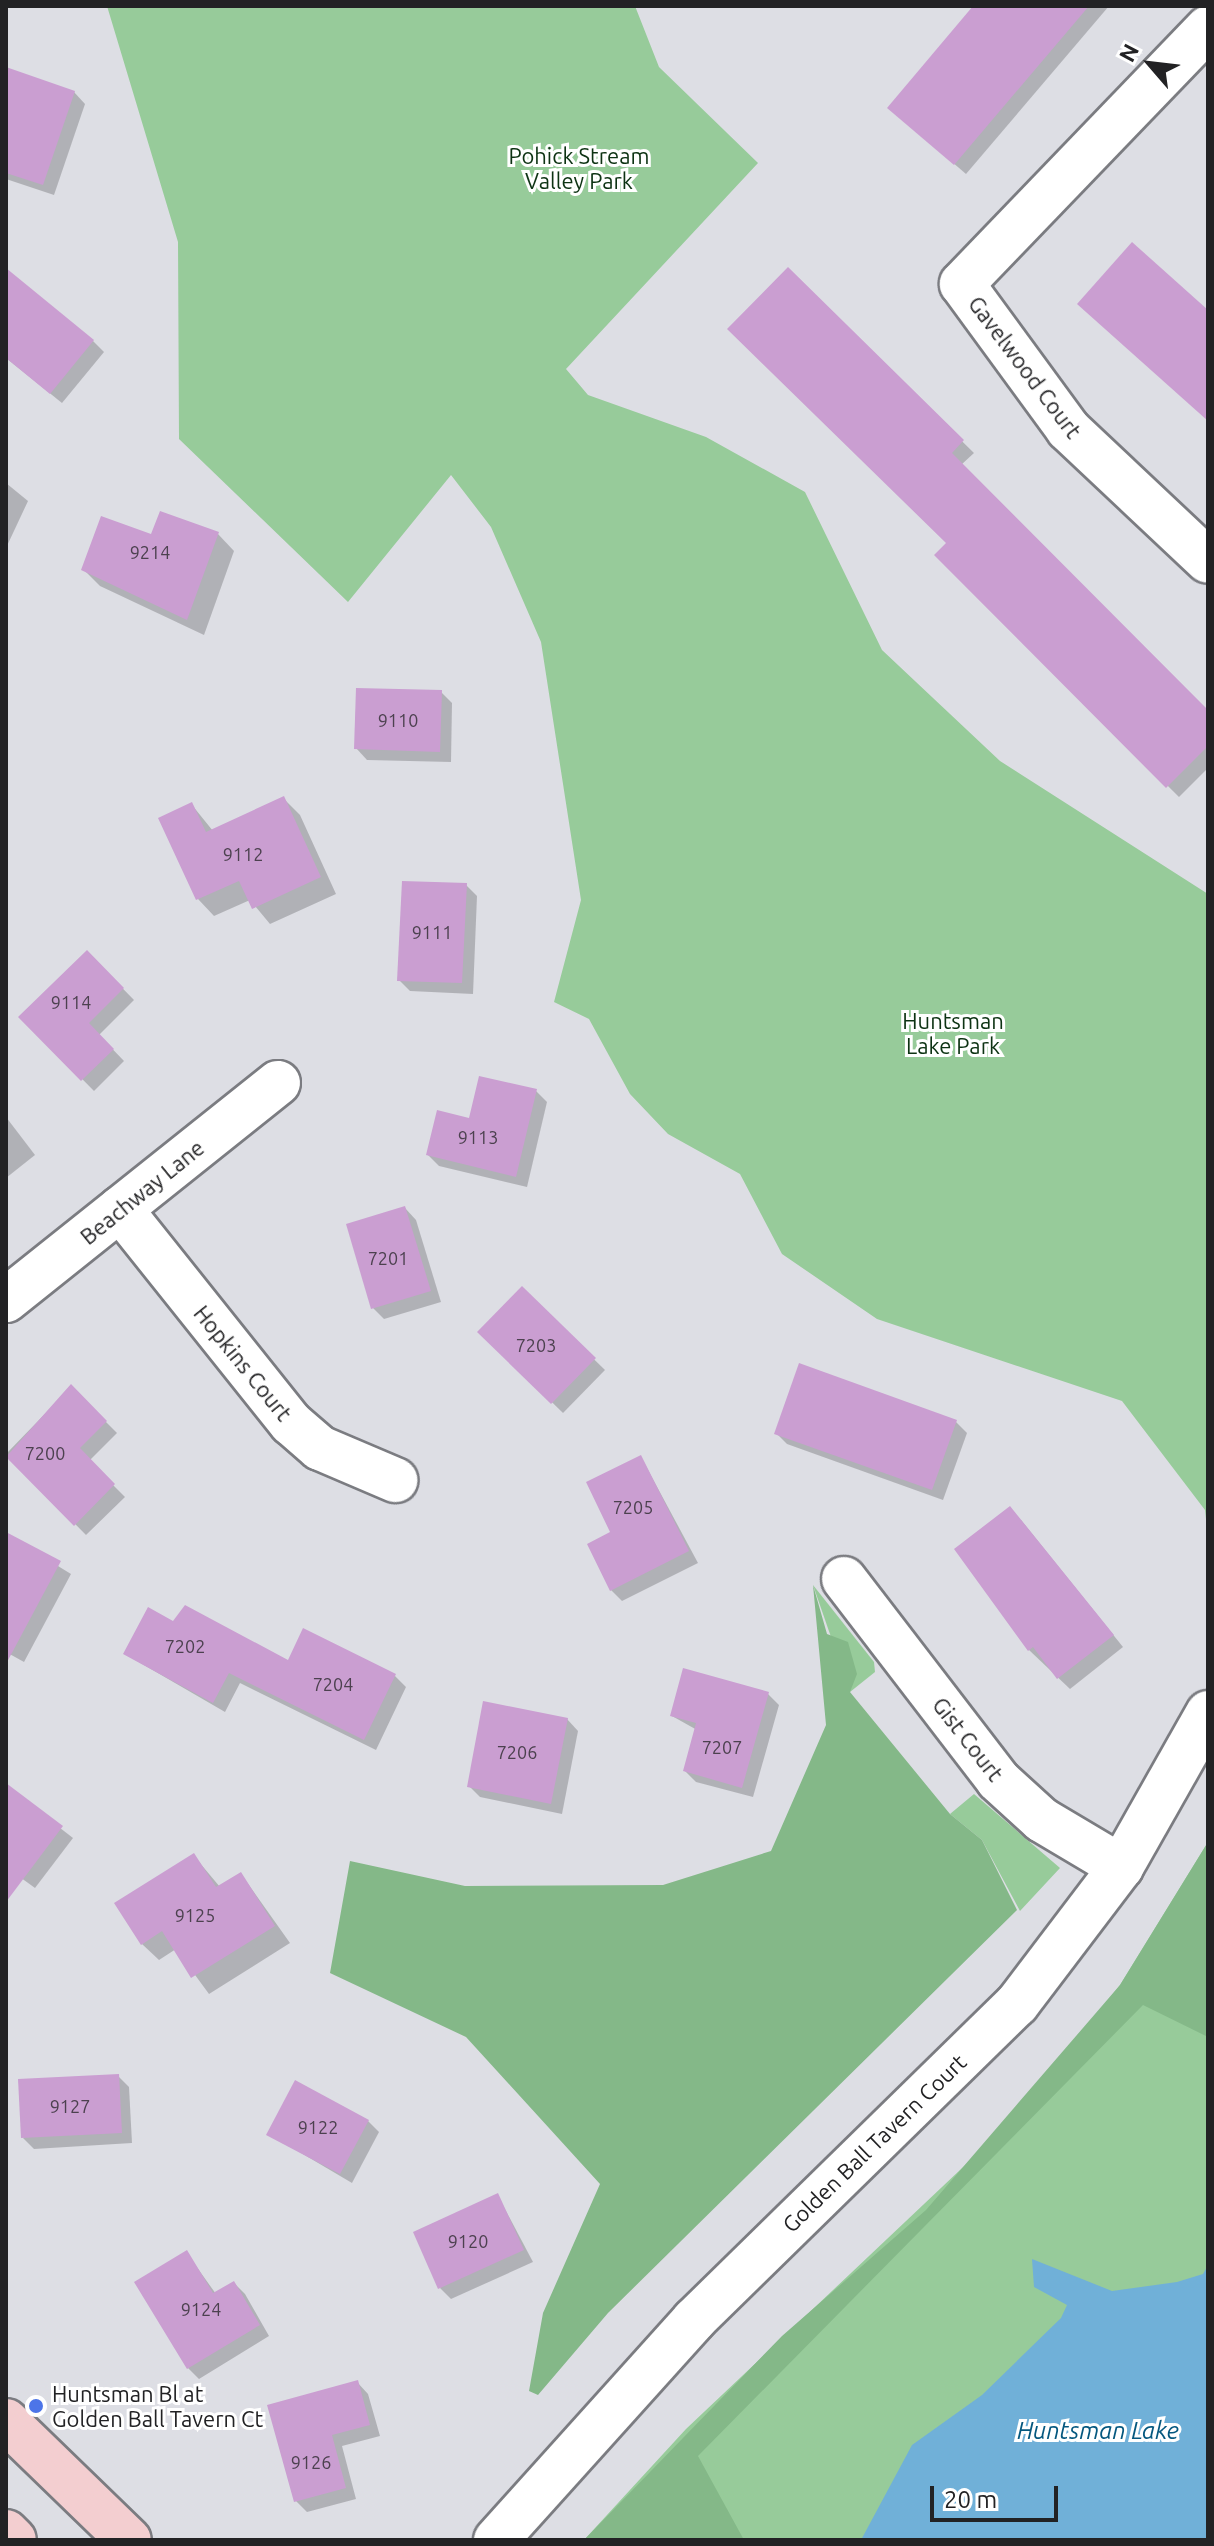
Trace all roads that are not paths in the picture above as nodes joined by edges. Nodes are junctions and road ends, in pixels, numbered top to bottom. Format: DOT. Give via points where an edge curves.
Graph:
graph roads {
  1 [pos="1208,28"];
  2 [pos="1208,561"];
  3 [pos="278,1083"];
  4 [pos="120,1209"];
  5 [pos="6,1300"];
  6 [pos="395,1480"];
  7 [pos="844,1579"];
  8 [pos="1208,1713"];
  9 [pos="1121,1867"];
  10 [pos="6,2421"];
  11 [pos="6,2532"];
  12 [pos="14,2540"];
  13 [pos="129,2540"];
  14 [pos="496,2540"];
  1 -- 2 [label="street, Gavelwood Court" via="962,284 1068,429"];
  3 -- 4 [label="street, Beachway Lane"];
  4 -- 5 [label="street, Beachway Lane"];
  4 -- 6 [label="street, Hopkins Court" via="291,1423 320,1448"];
  7 -- 9 [label="street, Gist Court" via="998,1780 1042,1820"];
  8 -- 9 [label="street, Golden Ball Tavern Court"];
  9 -- 14 [label="street, Golden Ball Tavern Court" via="1017,2004 694,2320"];
  10 -- 13 [label="street"];
  11 -- 12 [label="street"];
}
